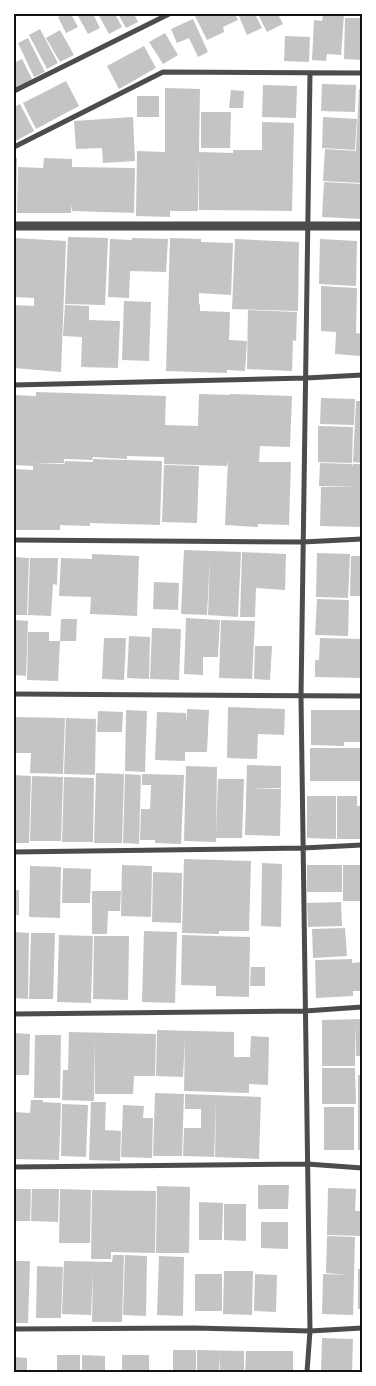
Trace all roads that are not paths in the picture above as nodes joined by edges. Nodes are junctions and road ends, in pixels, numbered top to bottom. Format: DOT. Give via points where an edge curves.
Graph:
graph roads {
  1 [pos="168,14"];
  2 [pos="310,73"];
  3 [pos="362,73"];
  4 [pos="14,91"];
  5 [pos="14,147"];
  6 [pos="14,226"];
  7 [pos="308,226"];
  8 [pos="362,226"];
  9 [pos="362,375"];
  10 [pos="306,378"];
  11 [pos="14,385"];
  12 [pos="362,539"];
  13 [pos="14,540"];
  14 [pos="303,542"];
  15 [pos="14,694"];
  16 [pos="362,696"];
  17 [pos="301,697"];
  18 [pos="362,845"];
  19 [pos="303,848"];
  20 [pos="14,852"];
  21 [pos="362,1007"];
  22 [pos="305,1012"];
  23 [pos="14,1014"];
  24 [pos="307,1164"];
  25 [pos="14,1167"];
  26 [pos="362,1168"];
  27 [pos="362,1328"];
  28 [pos="14,1329"];
  29 [pos="310,1331"];
  30 [pos="307,1372"];
  1 -- 4 [label="street"];
  2 -- 3 [label="street"];
  2 -- 5 [label="street" via="163,72"];
  2 -- 7 [label="street"];
  6 -- 7 [label="street"];
  7 -- 8 [label="street"];
  7 -- 10 [label="street"];
  9 -- 10 [label="street"];
  10 -- 11 [label="street"];
  10 -- 14 [label="street"];
  12 -- 14 [label="street"];
  13 -- 14 [label="street"];
  14 -- 17 [label="street"];
  15 -- 17 [label="street"];
  16 -- 17 [label="street"];
  17 -- 19 [label="street"];
  18 -- 19 [label="street"];
  19 -- 20 [label="street"];
  19 -- 22 [label="street"];
  21 -- 22 [label="street"];
  22 -- 23 [label="street"];
  22 -- 24 [label="street"];
  24 -- 25 [label="street"];
  24 -- 26 [label="street"];
  24 -- 29 [label="street"];
  27 -- 29 [label="street"];
  28 -- 29 [label="street"];
  29 -- 30 [label="street"];
}
